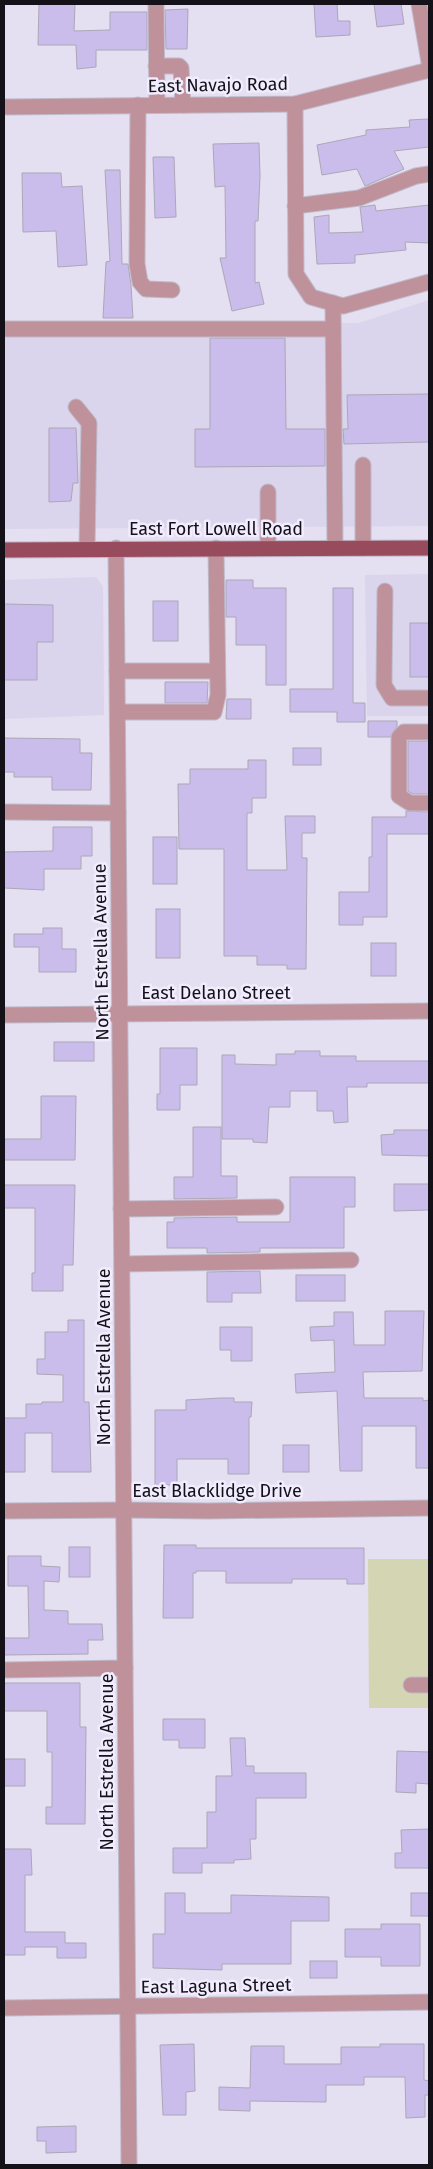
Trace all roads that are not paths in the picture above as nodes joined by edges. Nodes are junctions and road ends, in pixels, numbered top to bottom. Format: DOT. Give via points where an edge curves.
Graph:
graph roads {
  1 [pos="156,4"];
  2 [pos="419,4"];
  3 [pos="429,62"];
  4 [pos="156,66"];
  5 [pos="429,70"];
  6 [pos="294,104"];
  7 [pos="157,105"];
  8 [pos="183,105"];
  9 [pos="138,106"];
  10 [pos="4,107"];
  11 [pos="429,174"];
  12 [pos="296,206"];
  13 [pos="429,282"];
  14 [pos="172,290"];
  15 [pos="333,303"];
  16 [pos="333,329"];
  17 [pos="4,330"];
  18 [pos="76,407"];
  19 [pos="363,464"];
  20 [pos="268,492"];
  21 [pos="116,548"];
  22 [pos="216,548"];
  23 [pos="268,548"];
  24 [pos="335,548"];
  25 [pos="363,548"];
  26 [pos="429,548"];
  27 [pos="87,549"];
  28 [pos="4,550"];
  29 [pos="384,591"];
  30 [pos="217,671"];
  31 [pos="117,672"];
  32 [pos="429,698"];
  33 [pos="118,712"];
  34 [pos="429,732"];
  35 [pos="429,803"];
  36 [pos="6,812"];
  37 [pos="118,813"];
  38 [pos="429,1011"];
  39 [pos="120,1013"];
  40 [pos="4,1015"];
  41 [pos="276,1207"];
  42 [pos="122,1209"];
  43 [pos="351,1260"];
  44 [pos="122,1264"];
  45 [pos="429,1508"];
  46 [pos="124,1510"];
  47 [pos="4,1511"];
  48 [pos="125,1668"];
  49 [pos="4,1670"];
  50 [pos="411,1685"];
  51 [pos="429,1685"];
  52 [pos="429,2002"];
  53 [pos="127,2006"];
  54 [pos="4,2008"];
  55 [pos="129,2165"];
  1 -- 4 [label="street"];
  2 -- 3 [label="street"];
  4 -- 7 [label="street"];
  4 -- 8 [label="street" via="181,68"];
  5 -- 6 [label="street, East Navajo Road"];
  6 -- 8 [label="street, East Navajo Road"];
  6 -- 12 [label="street"];
  7 -- 8 [label="street, East Navajo Road"];
  7 -- 9 [label="street, East Navajo Road"];
  9 -- 10 [label="street, East Navajo Road"];
  9 -- 14 [label="street" via="140,282 146,289"];
  11 -- 12 [label="street" via="358,198"];
  12 -- 15 [label="street" via="296,274 311,297"];
  13 -- 15 [label="street" via="343,306"];
  15 -- 16 [label="street"];
  16 -- 17 [label="street"];
  16 -- 24 [label="street"];
  18 -- 27 [label="street" via="88,423"];
  19 -- 25 [label="street"];
  20 -- 23 [label="street"];
  21 -- 22 [label="main road, East Fort Lowell Road"];
  21 -- 27 [label="main road, East Fort Lowell Road"];
  21 -- 31 [label="street, North Estrella Avenue"];
  22 -- 23 [label="main road, East Fort Lowell Road"];
  22 -- 30 [label="street"];
  23 -- 24 [label="main road, East Fort Lowell Road"];
  24 -- 25 [label="main road, East Fort Lowell Road"];
  25 -- 26 [label="main road, East Fort Lowell Road"];
  27 -- 28 [label="main road, East Fort Lowell Road"];
  29 -- 32 [label="street" via="384,685 392,698"];
  30 -- 31 [label="street"];
  30 -- 33 [label="street" via="218,696 214,712"];
  31 -- 33 [label="street, North Estrella Avenue"];
  33 -- 37 [label="street, North Estrella Avenue"];
  34 -- 35 [label="street" via="404,732 399,737 399,796 410,803"];
  36 -- 37 [label="street"];
  37 -- 39 [label="street, North Estrella Avenue"];
  38 -- 39 [label="street, East Delano Street"];
  39 -- 40 [label="street, East Delano Street"];
  39 -- 42 [label="street, North Estrella Avenue"];
  41 -- 42 [label="street"];
  42 -- 44 [label="street, North Estrella Avenue"];
  43 -- 44 [label="street"];
  44 -- 46 [label="street, North Estrella Avenue"];
  45 -- 46 [label="street, East Blacklidge Drive"];
  46 -- 47 [label="street, East Blacklidge Drive"];
  46 -- 48 [label="street, North Estrella Avenue"];
  48 -- 49 [label="street"];
  48 -- 53 [label="street, North Estrella Avenue"];
  50 -- 51 [label="street"];
  52 -- 53 [label="street, East Laguna Street"];
  53 -- 54 [label="street, East Laguna Street"];
  53 -- 55 [label="street, North Estrella Avenue"];
}
